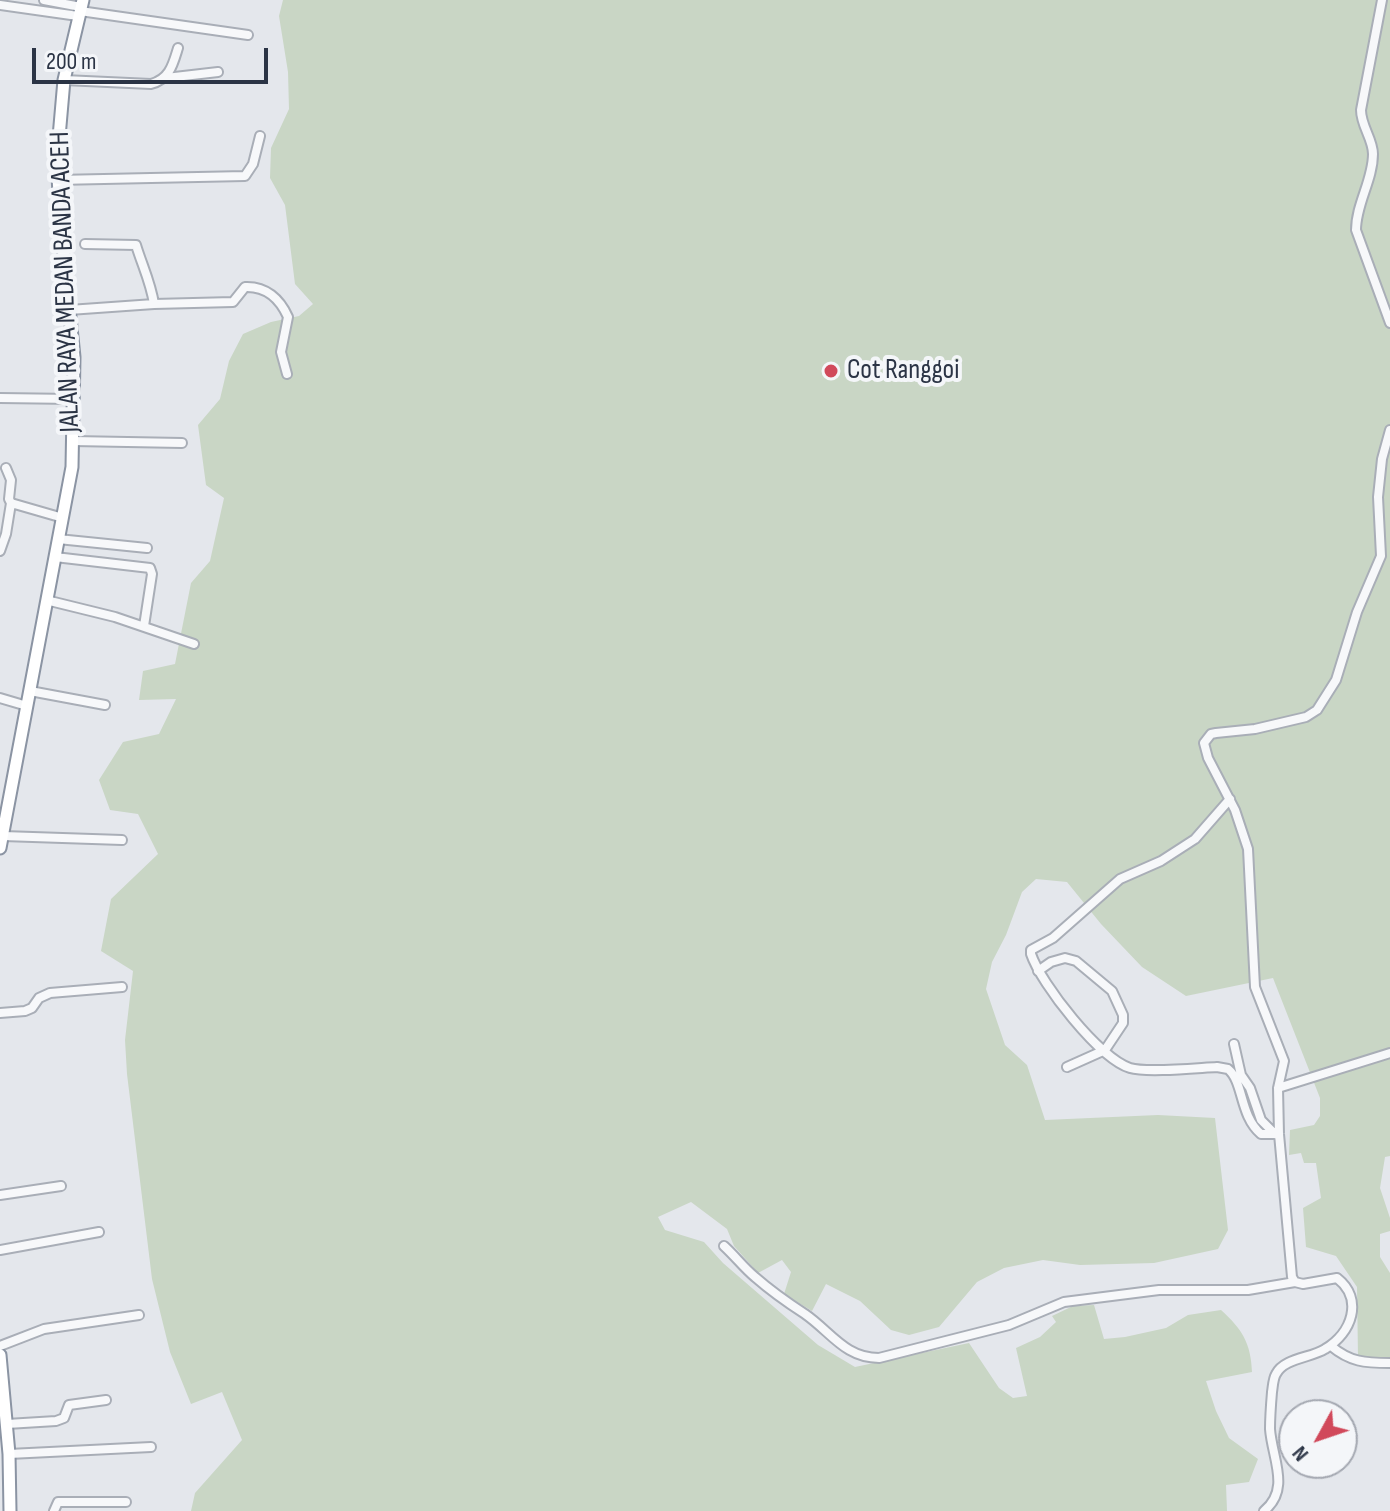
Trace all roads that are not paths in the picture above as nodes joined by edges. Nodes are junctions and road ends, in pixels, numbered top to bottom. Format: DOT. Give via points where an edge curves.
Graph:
graph roads {
  1 [pos="44,0"];
  2 [pos="1382,0"];
  3 [pos="0,5"];
  4 [pos="81,8"];
  5 [pos="248,35"];
  6 [pos="178,48"];
  7 [pos="218,72"];
  8 [pos="166,78"];
  9 [pos="64,80"];
  10 [pos="260,136"];
  11 [pos="57,180"];
  12 [pos="85,244"];
  13 [pos="154,304"];
  14 [pos="69,310"];
  15 [pos="1390,323"];
  16 [pos="287,374"];
  17 [pos="0,398"];
  18 [pos="74,399"];
  19 [pos="1390,430"];
  20 [pos="73,441"];
  21 [pos="182,443"];
  22 [pos="6,468"];
  23 [pos="11,503"];
  24 [pos="63,518"];
  25 [pos="58,539"];
  26 [pos="147,548"];
  27 [pos="0,551"];
  28 [pos="55,557"];
  29 [pos="46,600"];
  30 [pos="144,626"];
  31 [pos="194,644"];
  32 [pos="30,691"];
  33 [pos="0,698"];
  34 [pos="105,705"];
  35 [pos="27,706"];
  36 [pos="1230,799"];
  37 [pos="4,809"];
  38 [pos="122,840"];
  39 [pos="1,842"];
  40 [pos="1038,971"];
  41 [pos="122,987"];
  42 [pos="0,1013"];
  43 [pos="1234,1044"];
  44 [pos="1105,1050"];
  45 [pos="1390,1053"];
  46 [pos="1067,1067"];
  47 [pos="1278,1088"];
  48 [pos="1277,1134"];
  49 [pos="61,1186"];
  50 [pos="0,1195"];
  51 [pos="99,1232"];
  52 [pos="724,1246"];
  53 [pos="0,1250"];
  54 [pos="1295,1282"];
  55 [pos="139,1315"];
  56 [pos="0,1346"];
  57 [pos="1331,1346"];
  58 [pos="0,1355"];
  59 [pos="1390,1363"];
  60 [pos="2,1387"];
  61 [pos="106,1400"];
  62 [pos="5,1428"];
  63 [pos="151,1447"];
  64 [pos="9,1454"];
  65 [pos="126,1502"];
  66 [pos="10,1511"];
  67 [pos="54,1511"];
  68 [pos="1264,1511"];
  1 -- 4 [label="street"];
  2 -- 15 [label="street" via="1361,110 1373,155 1356,230"];
  3 -- 4 [label="street"];
  4 -- 5 [label="street"];
  4 -- 9 [label="highway, JALAN RAYA MEDAN BANDA ACEH"];
  6 -- 8 [label="street"];
  7 -- 8 [label="street"];
  8 -- 9 [label="street" via="151,84"];
  9 -- 11 [label="highway, JALAN RAYA MEDAN BANDA ACEH"];
  10 -- 11 [label="street" via="245,176"];
  11 -- 14 [label="highway, JALAN RAYA MEDAN BANDA ACEH"];
  12 -- 13 [label="street" via="136,245"];
  13 -- 14 [label="street"];
  13 -- 16 [label="street" via="233,302 245,287 266,291 288,317 281,352"];
  14 -- 18 [label="highway, JALAN RAYA MEDAN BANDA ACEH"];
  17 -- 18 [label="street"];
  18 -- 20 [label="highway, JALAN RAYA MEDAN BANDA ACEH"];
  19 -- 36 [label="street" via="1378,497 1381,556 1342,665 1321,704 1306,717 1207,737 1205,749"];
  20 -- 21 [label="street"];
  20 -- 24 [label="highway, JALAN RAYA MEDAN BANDA ACEH"];
  22 -- 23 [label="street"];
  23 -- 24 [label="street"];
  23 -- 27 [label="street"];
  24 -- 25 [label="highway, JALAN RAYA MEDAN BANDA ACEH"];
  25 -- 26 [label="street"];
  25 -- 28 [label="highway, JALAN RAYA MEDAN BANDA ACEH"];
  28 -- 29 [label="highway, JALAN RAYA MEDAN BANDA ACEH"];
  28 -- 30 [label="street" via="150,568"];
  29 -- 30 [label="street"];
  29 -- 32 [label="highway, JALAN RAYA MEDAN BANDA ACEH"];
  30 -- 31 [label="street"];
  32 -- 34 [label="street"];
  32 -- 35 [label="highway, JALAN RAYA MEDAN BANDA ACEH"];
  33 -- 35 [label="street"];
  35 -- 37 [label="highway, JALAN RAYA MEDAN BANDA ACEH"];
  36 -- 40 [label="street" via="1195,839 1120,879 1053,938 1031,950"];
  36 -- 47 [label="street" via="1248,849 1255,987 1284,1061"];
  37 -- 39 [label="highway, JALAN RAYA MEDAN BANDA ACEH"];
  38 -- 39 [label="street"];
  40 -- 44 [label="street" via="1076,1022"];
  40 -- 44 [label="street" via="1065,958 1112,991 1123,1023"];
  41 -- 42 [label="street" via="50,993 25,1011"];
  43 -- 48 [label="street" via="1261,1120"];
  44 -- 46 [label="street"];
  44 -- 48 [label="street" via="1136,1070 1228,1069 1255,1128 1261,1134"];
  45 -- 47 [label="street"];
  47 -- 48 [label="street"];
  48 -- 54 [label="street"];
  49 -- 50 [label="street"];
  51 -- 53 [label="street"];
  52 -- 54 [label="street" via="793,1309 849,1352 869,1358 1009,1325 1064,1302"];
  54 -- 57 [label="street" via="1337,1278 1352,1297 1351,1318"];
  55 -- 56 [label="street" via="44,1329"];
  57 -- 59 [label="street" via="1358,1362"];
  57 -- 68 [label="street" via="1287,1364 1274,1377 1270,1431 1279,1491"];
  58 -- 60 [label="highway"];
  60 -- 62 [label="highway"];
  61 -- 62 [label="street" via="69,1405 64,1418 56,1421"];
  62 -- 64 [label="highway"];
  63 -- 64 [label="street"];
  64 -- 66 [label="highway"];
  65 -- 67 [label="street" via="58,1502"];
}
